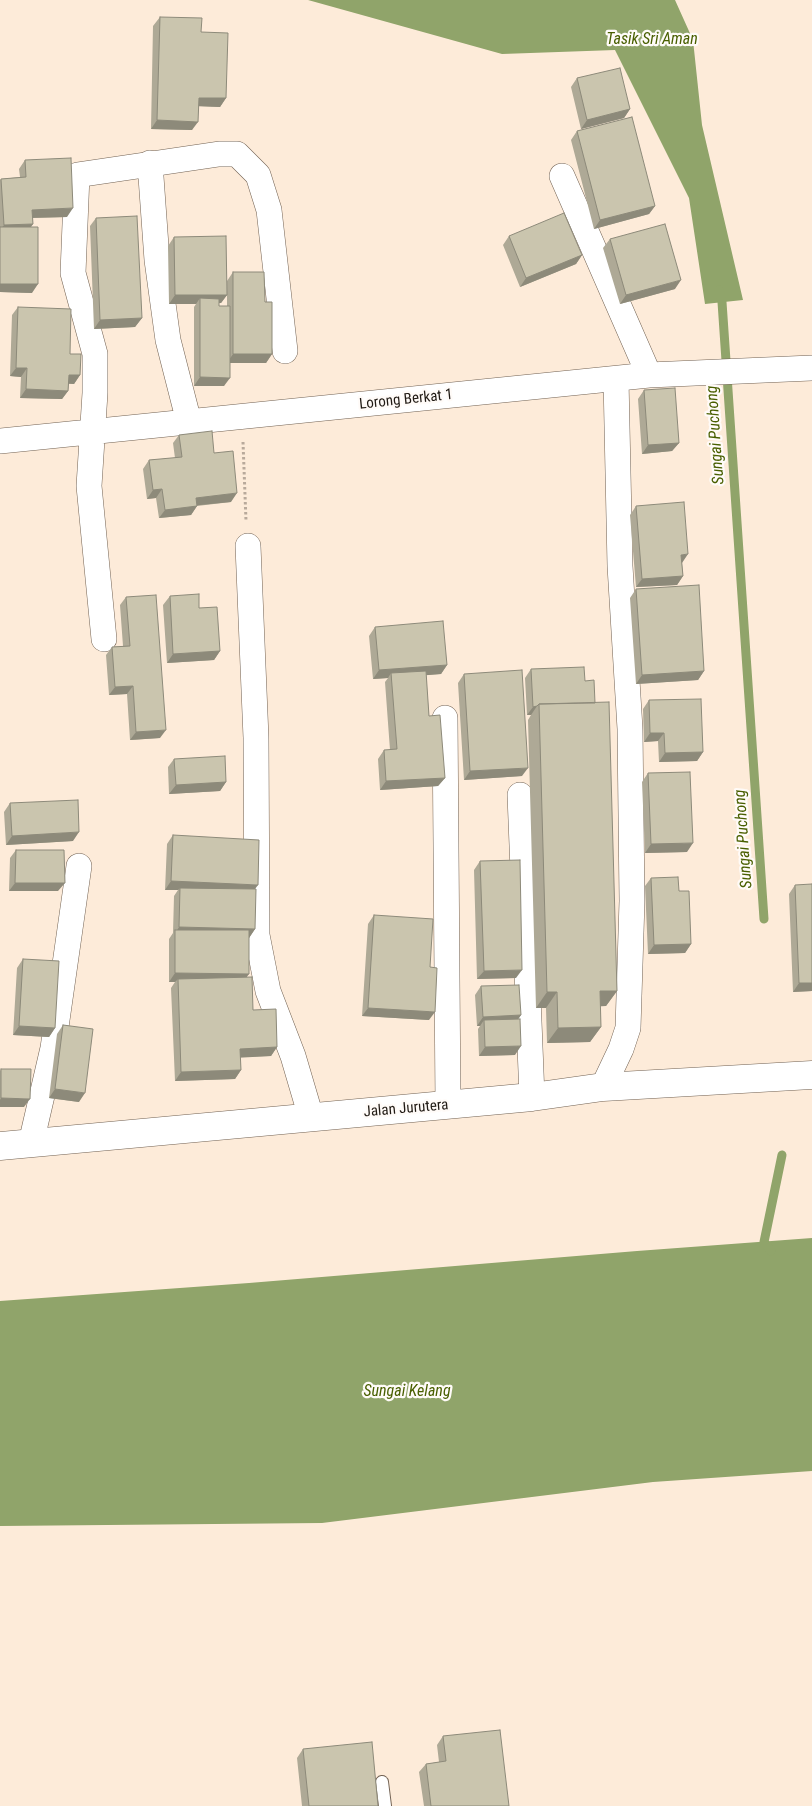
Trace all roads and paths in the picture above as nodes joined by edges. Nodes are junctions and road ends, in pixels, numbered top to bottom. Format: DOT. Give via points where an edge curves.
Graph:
graph roads {
  1 [pos="150,163"];
  2 [pos="562,176"];
  3 [pos="285,351"];
  4 [pos="812,368"];
  5 [pos="649,375"];
  6 [pos="616,380"];
  7 [pos="242,417"];
  8 [pos="190,422"];
  9 [pos="92,432"];
  10 [pos="0,441"];
  11 [pos="248,546"];
  12 [pos="104,639"];
  13 [pos="445,718"];
  14 [pos="520,795"];
  15 [pos="79,866"];
  16 [pos="812,1075"];
  17 [pos="603,1087"];
  18 [pos="532,1097"];
  19 [pos="448,1105"];
  20 [pos="311,1117"];
  21 [pos="31,1143"];
  22 [pos="0,1146"];
  23 [pos="382,1782"];
  24 [pos="385,1806"];
  1 -- 3 [label="street" via="237,154 258,175 269,210"];
  1 -- 8 [label="street" via="157,260 168,340"];
  1 -- 9 [label="street" via="78,175 73,273 95,354"];
  2 -- 5 [label="street"];
  4 -- 5 [label="street, Lorong Berkat 1"];
  5 -- 6 [label="street, Lorong Berkat 1"];
  6 -- 7 [label="street, Lorong Berkat 1"];
  6 -- 17 [label="street" via="620,566 630,729 632,901 628,1028"];
  7 -- 8 [label="street, Lorong Berkat 1"];
  7 -- 11 [label="path"];
  8 -- 9 [label="street, Lorong Berkat 1"];
  9 -- 10 [label="street, Lorong Berkat 1"];
  9 -- 12 [label="street" via="88,486"];
  11 -- 20 [label="street" via="256,738 257,935 268,991 293,1056"];
  13 -- 19 [label="street"];
  14 -- 18 [label="street"];
  15 -- 21 [label="street" via="53,1048"];
  16 -- 17 [label="street, Jalan Jurutera"];
  17 -- 18 [label="street, Jalan Jurutera"];
  18 -- 19 [label="street, Jalan Jurutera"];
  19 -- 20 [label="street, Jalan Jurutera"];
  20 -- 21 [label="street, Jalan Jurutera"];
  21 -- 22 [label="street, Jalan Jurutera"];
  23 -- 24 [label="lane"];
}
